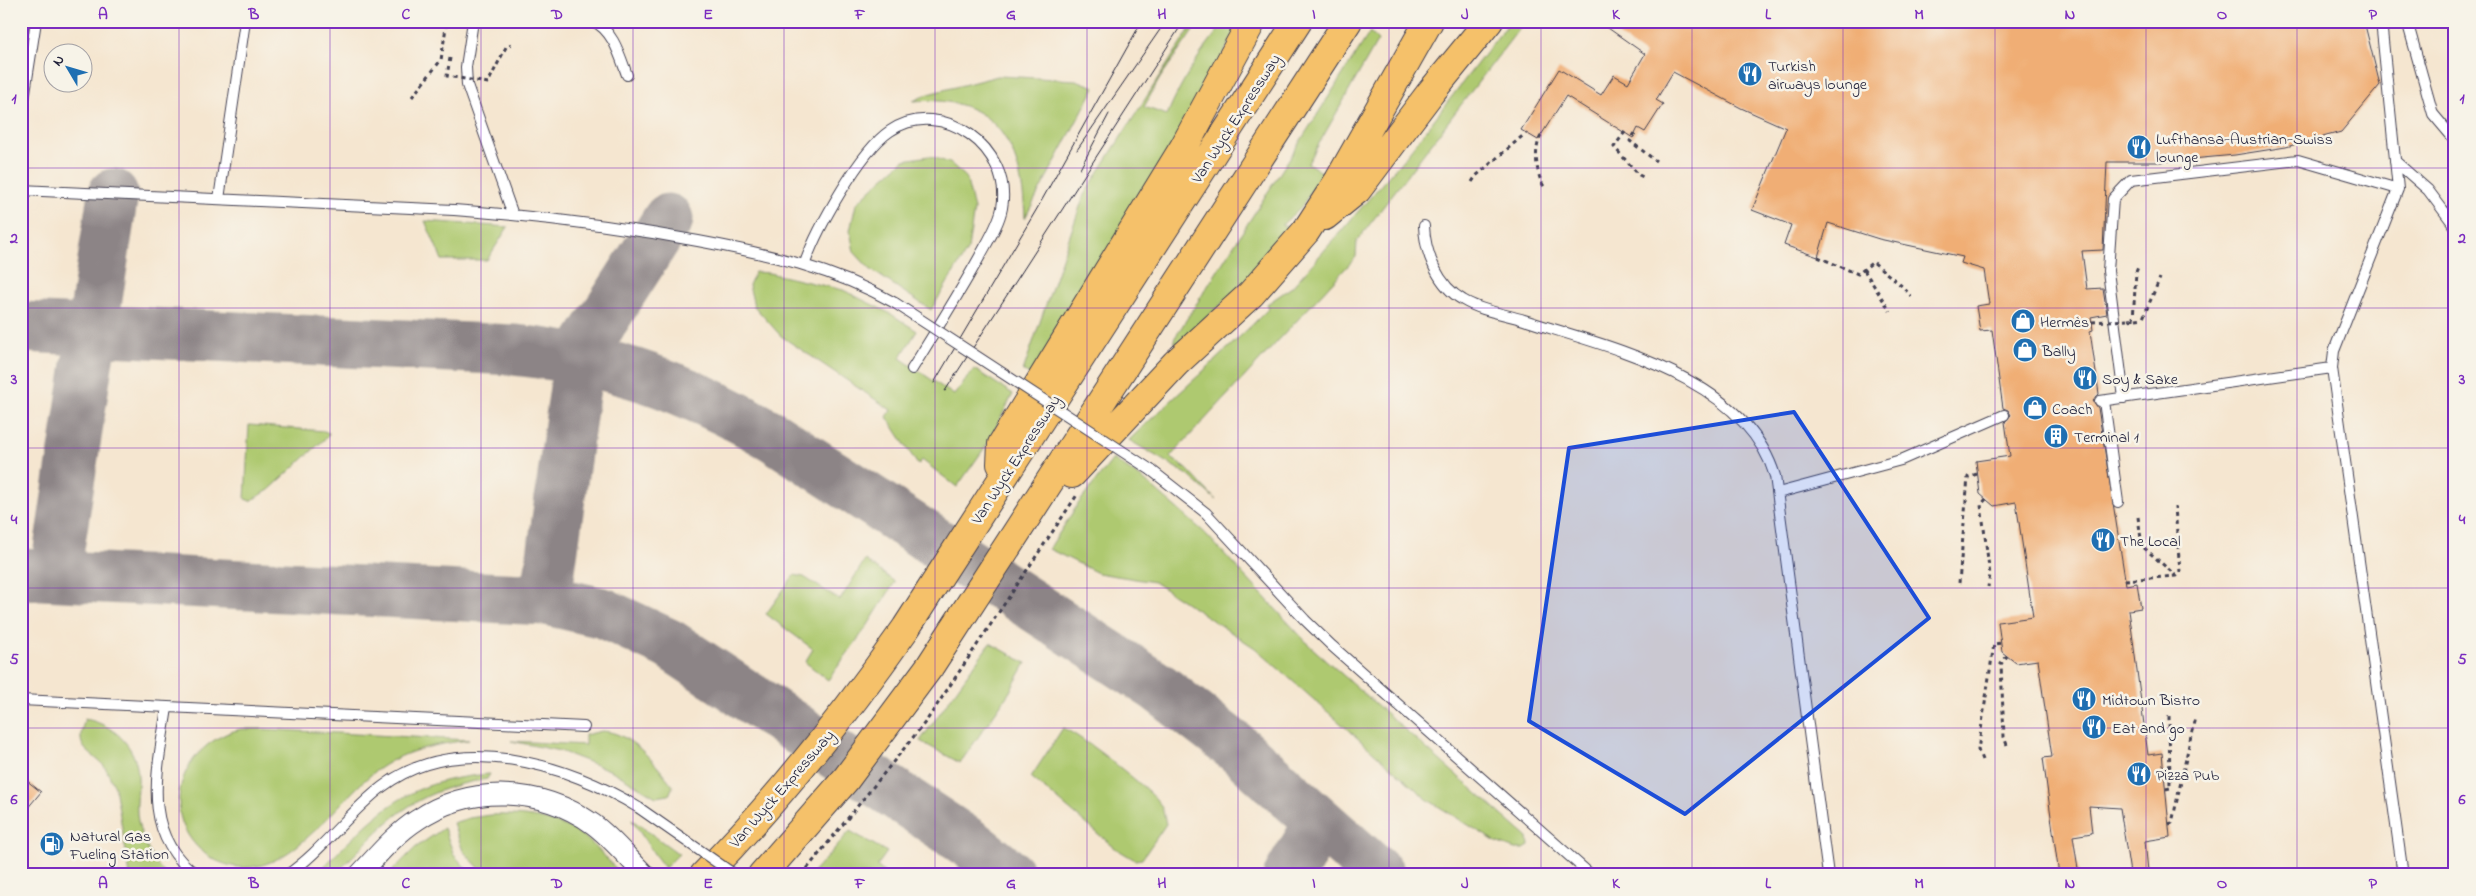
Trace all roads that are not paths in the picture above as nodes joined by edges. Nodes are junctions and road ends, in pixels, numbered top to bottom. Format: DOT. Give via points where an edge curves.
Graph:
graph roads {
  1 [pos="36,21"];
  2 [pos="245,21"];
  3 [pos="473,21"];
  4 [pos="1252,21"];
  5 [pos="1298,21"];
  6 [pos="1348,21"];
  7 [pos="1429,21"];
  8 [pos="1468,21"];
  9 [pos="1489,21"];
  10 [pos="2382,21"];
  11 [pos="2407,21"];
  12 [pos="597,22"];
  13 [pos="627,74"];
  14 [pos="1431,92"];
  15 [pos="21,118"];
  16 [pos="2455,140"];
  17 [pos="2396,161"];
  18 [pos="2398,189"];
  19 [pos="21,190"];
  20 [pos="218,199"];
  21 [pos="513,214"];
  22 [pos="1424,226"];
  23 [pos="2455,226"];
  24 [pos="1306,231"];
  25 [pos="805,263"];
  26 [pos="2332,368"];
  27 [pos="912,370"];
  28 [pos="2124,398"];
  29 [pos="2004,415"];
  30 [pos="1000,483"];
  31 [pos="1778,493"];
  32 [pos="2118,502"];
  33 [pos="1025,521"];
  34 [pos="21,700"];
  35 [pos="167,708"];
  36 [pos="584,727"];
  37 [pos="638,868"];
  38 [pos="198,875"];
  39 [pos="287,875"];
  40 [pos="359,875"];
  41 [pos="704,875"];
  42 [pos="735,875"];
  43 [pos="762,875"];
  44 [pos="1591,875"];
  45 [pos="1828,875"];
  46 [pos="2403,875"];
  1 -- 15 [label="lane"];
  2 -- 20 [label="lane"];
  3 -- 21 [label="lane" via="466,67 467,85"];
  4 -- 30 [label="highway" via="1184,147 1002,444"];
  5 -- 30 [label="highway, Van Wyck Expressway"];
  6 -- 33 [label="highway"];
  7 -- 24 [label="highway" via="1339,180"];
  8 -- 14 [label="highway"];
  9 -- 14 [label="highway"];
  10 -- 17 [label="lane"];
  11 -- 16 [label="lane" via="2433,114"];
  12 -- 13 [label="lane" via="616,46"];
  14 -- 24 [label="highway" via="1357,190"];
  17 -- 18 [label="lane"];
  17 -- 23 [label="lane" via="2428,190"];
  18 -- 26 [label="lane" via="2334,350"];
  18 -- 28 [label="lane" via="2298,160 2131,180 2112,199 2108,271"];
  19 -- 20 [label="lane"];
  20 -- 21 [label="lane"];
  21 -- 25 [label="lane" via="659,234"];
  22 -- 31 [label="lane" via="1430,260 1442,280 1462,300 1658,365 1722,403 1755,434 1773,467"];
  24 -- 33 [label="highway" via="1251,294 1156,383"];
  25 -- 27 [label="lane" via="818,232 859,164 879,139 891,130 917,120 941,122 954,125 977,140 999,170 1003,189 1002,210 968,278"];
  25 -- 44 [label="lane, bridge" via="850,279 895,303 1151,470 1206,513 1332,646"];
  26 -- 28 [label="lane"];
  26 -- 46 [label="lane"];
  28 -- 32 [label="lane" via="2102,401"];
  29 -- 31 [label="lane" via="1901,460"];
  30 -- 41 [label="highway, Van Wyck Expressway" via="866,685 780,792"];
  31 -- 45 [label="lane"];
  33 -- 43 [label="highway" via="900,708 835,792"];
  34 -- 35 [label="lane"];
  35 -- 36 [label="lane"];
  35 -- 38 [label="lane" via="157,791 158,817 173,852"];
  37 -- 40 [label="street" via="594,825 561,806 516,795 486,795 457,799 415,821"];
  39 -- 42 [label="lane, bridge" via="382,787 409,771 443,761 498,758 551,767 604,788 639,808"];
}
